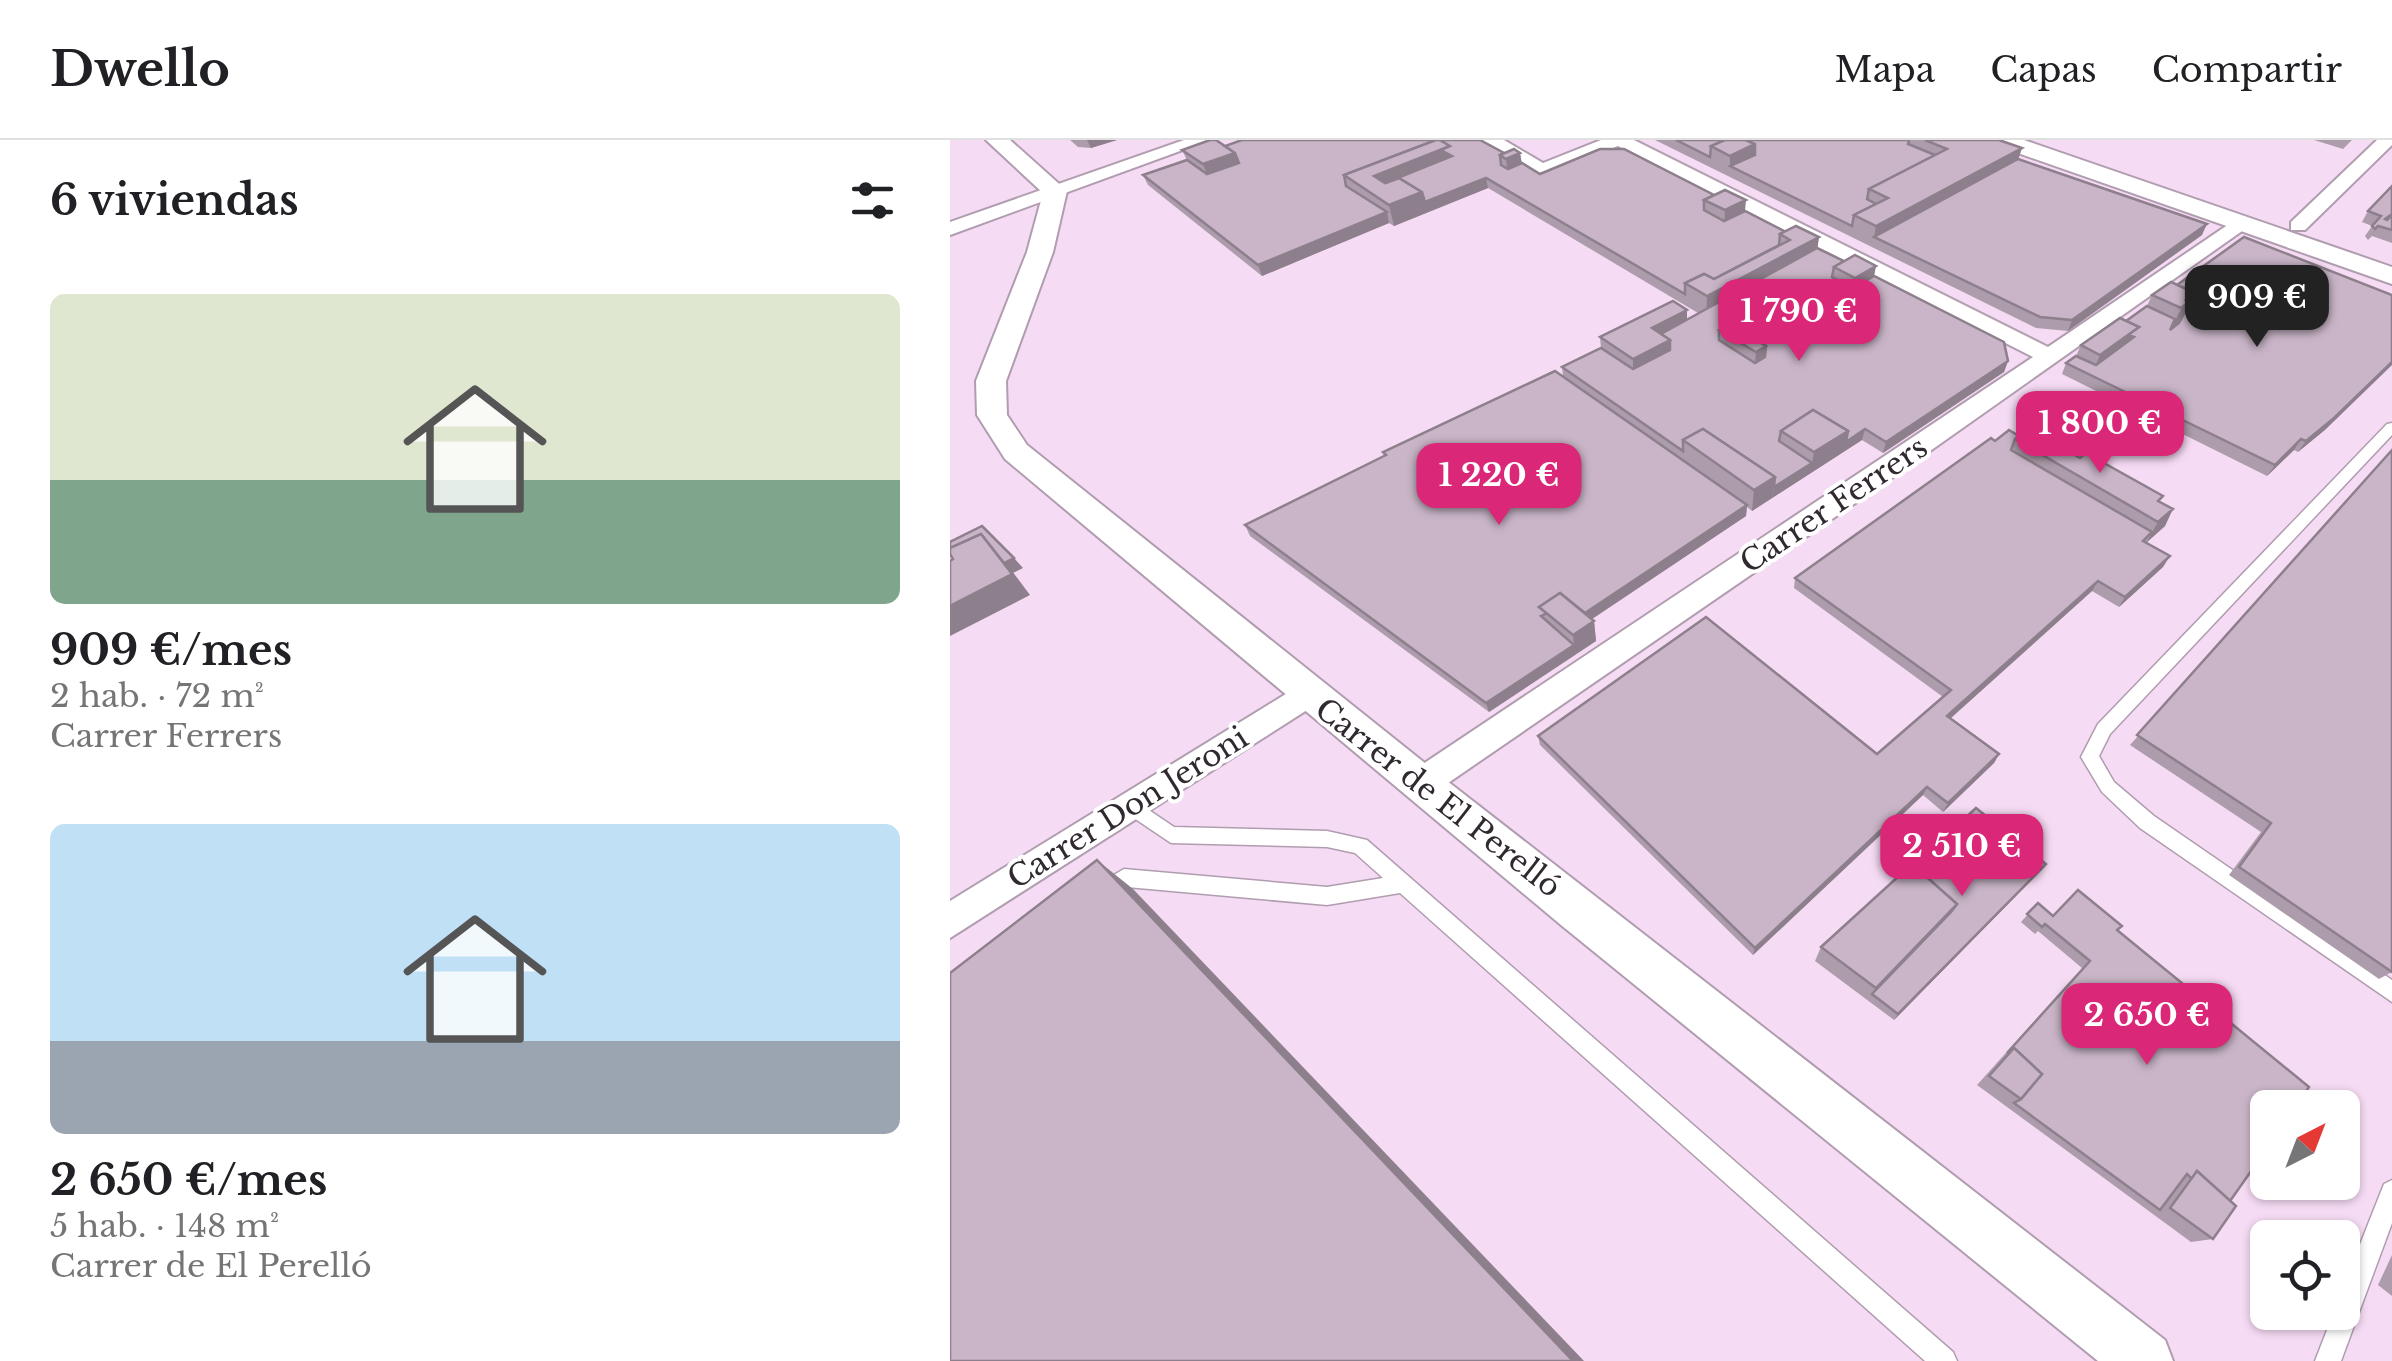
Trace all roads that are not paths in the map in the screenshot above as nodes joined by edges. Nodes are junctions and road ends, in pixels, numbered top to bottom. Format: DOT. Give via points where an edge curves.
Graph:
graph roads {
  1 [pos="998,140"];
  2 [pos="1200,140"];
  3 [pos="1490,140"];
  4 [pos="1619,140"];
  5 [pos="2003,140"];
  6 [pos="2048,140"];
  7 [pos="2387,140"];
  8 [pos="1055,191"];
  9 [pos="2242,224"];
  10 [pos="2298,226"];
  11 [pos="950,228"];
  12 [pos="2392,258"];
  13 [pos="2392,276"];
  14 [pos="2050,357"];
  15 [pos="2392,427"];
  16 [pos="1307,694"];
  17 [pos="1423,782"];
  18 [pos="1131,806"];
  19 [pos="1401,884"];
  20 [pos="1092,899"];
  21 [pos="950,921"];
  22 [pos="2392,992"];
  23 [pos="2392,1192"];
  24 [pos="1944,1361"];
  25 [pos="2144,1361"];
  26 [pos="2328,1361"];
  1 -- 8 [label="street"];
  2 -- 8 [label="street"];
  3 -- 4 [label="street" via="1542,170"];
  4 -- 14 [label="street"];
  5 -- 9 [label="street"];
  6 -- 10 [label="street"];
  7 -- 10 [label="street"];
  8 -- 11 [label="street"];
  8 -- 16 [label="street, Carrer de El Perelló" via="1040,252 991,381 992,415 1016,452"];
  9 -- 13 [label="street"];
  9 -- 14 [label="street, Carrer Ferrers"];
  10 -- 12 [label="street"];
  14 -- 17 [label="street, Carrer Ferrers"];
  15 -- 22 [label="lane" via="2104,729 2090,758 2108,787 2146,822"];
  16 -- 17 [label="street, Carrer de El Perelló"];
  16 -- 18 [label="street, Carrer Don Jeroni"];
  17 -- 25 [label="street, Carrer de El Perelló"];
  18 -- 19 [label="lane" via="1171,834 1360,846"];
  18 -- 21 [label="street, Carrer Don Jeroni"];
  19 -- 20 [label="lane" via="1327,896 1124,878"];
  19 -- 24 [label="lane"];
  23 -- 26 [label="lane"];
}
